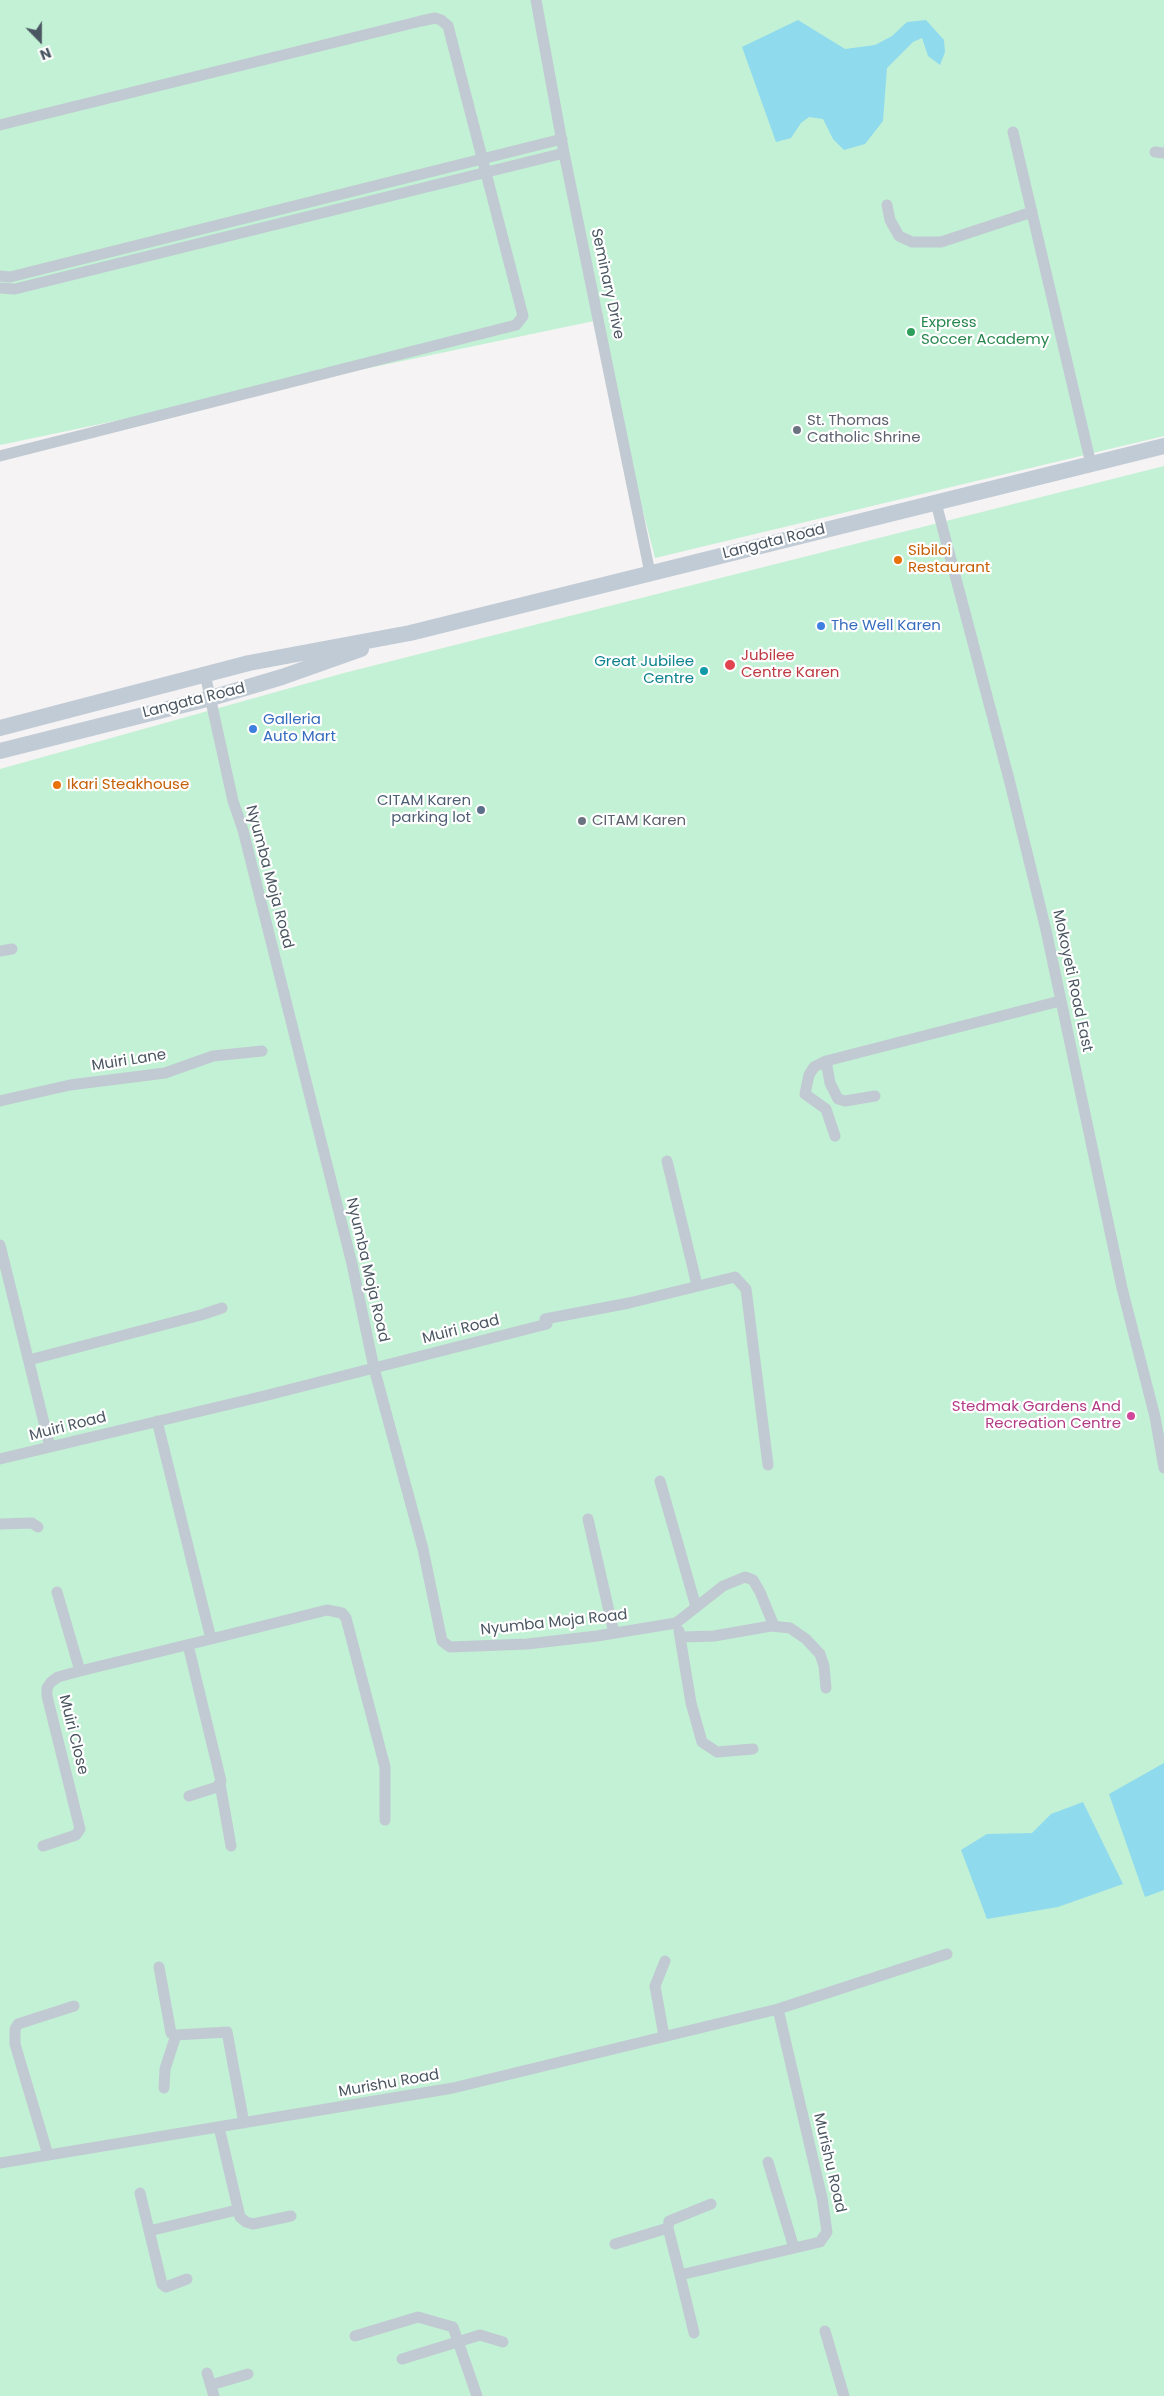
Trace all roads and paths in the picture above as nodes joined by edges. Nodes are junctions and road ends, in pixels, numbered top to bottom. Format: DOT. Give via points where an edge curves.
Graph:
graph roads {
  1 [pos="536,0"];
  2 [pos="0,125"];
  3 [pos="1013,132"];
  4 [pos="562,139"];
  5 [pos="564,153"];
  6 [pos="482,160"];
  7 [pos="485,172"];
  8 [pos="887,206"];
  9 [pos="1032,212"];
  10 [pos="0,276"];
  11 [pos="0,288"];
  12 [pos="1164,446"];
  13 [pos="0,456"];
  14 [pos="1091,464"];
  15 [pos="936,503"];
  16 [pos="650,573"];
  17 [pos="384,639"];
  18 [pos="205,674"];
  19 [pos="211,698"];
  20 [pos="0,728"];
  21 [pos="0,751"];
  22 [pos="1060,1001"];
  23 [pos="262,1050"];
  24 [pos="826,1061"];
  25 [pos="875,1096"];
  26 [pos="0,1101"];
  27 [pos="835,1136"];
  28 [pos="667,1160"];
  29 [pos="0,1245"];
  30 [pos="697,1285"];
  31 [pos="222,1308"];
  32 [pos="29,1360"];
  33 [pos="374,1368"];
  34 [pos="157,1421"];
  35 [pos="50,1447"];
  36 [pos="0,1459"];
  37 [pos="768,1465"];
  38 [pos="1164,1468"];
  39 [pos="660,1481"];
  40 [pos="588,1519"];
  41 [pos="0,1524"];
  42 [pos="38,1527"];
  43 [pos="57,1592"];
  44 [pos="696,1607"];
  45 [pos="676,1623"];
  46 [pos="774,1626"];
  47 [pos="614,1633"];
  48 [pos="681,1637"];
  49 [pos="211,1639"];
  50 [pos="188,1645"];
  51 [pos="80,1671"];
  52 [pos="826,1688"];
  53 [pos="753,1749"];
  54 [pos="220,1784"];
  55 [pos="189,1796"];
  56 [pos="385,1820"];
  57 [pos="43,1846"];
  58 [pos="231,1846"];
  59 [pos="947,1954"];
  60 [pos="666,1961"];
  61 [pos="159,1967"];
  62 [pos="74,2006"];
  63 [pos="778,2009"];
  64 [pos="176,2035"];
  65 [pos="664,2036"];
  66 [pos="164,2088"];
  67 [pos="244,2123"];
  68 [pos="220,2127"];
  69 [pos="48,2155"];
  70 [pos="768,2162"];
  71 [pos="0,2163"];
  72 [pos="140,2193"];
  73 [pos="711,2204"];
  74 [pos="237,2210"];
  75 [pos="291,2216"];
  76 [pos="668,2228"];
  77 [pos="149,2232"];
  78 [pos="615,2244"];
  79 [pos="794,2248"];
  80 [pos="680,2275"];
  81 [pos="187,2280"];
  82 [pos="825,2331"];
  83 [pos="694,2333"];
  84 [pos="355,2336"];
  85 [pos="459,2341"];
  86 [pos="503,2342"];
  87 [pos="402,2359"];
  88 [pos="207,2373"];
  89 [pos="248,2374"];
  90 [pos="213,2390"];
  91 [pos="477,2396"];
  92 [pos="844,2396"];
  1 -- 4 [label="street, Seminary Drive"];
  2 -- 6 [label="street" via="435,18 448,26"];
  3 -- 9 [label="street"];
  4 -- 5 [label="street, Seminary Drive"];
  4 -- 6 [label="street"];
  5 -- 7 [label="street"];
  5 -- 16 [label="street, Seminary Drive"];
  6 -- 7 [label="street"];
  6 -- 10 [label="street" via="10,277"];
  7 -- 11 [label="street" via="15,289"];
  7 -- 13 [label="street" via="523,311 522,320 516,325"];
  8 -- 9 [label="street" via="899,236 912,242 941,242"];
  9 -- 14 [label="street"];
  12 -- 14 [label="main road, Langata Road"];
  14 -- 15 [label="main road, Langata Road"];
  15 -- 16 [label="main road, Langata Road"];
  15 -- 22 [label="street, Mokoyeti Road East" via="1010,783"];
  16 -- 17 [label="main road, Langata Road"];
  17 -- 18 [label="main road, Langata Road" via="291,654"];
  17 -- 19 [label="main road, Langata Road" via="282,677"];
  18 -- 19 [label="street, Nyumba Moja Road"];
  18 -- 20 [label="main road, Langata Road"];
  19 -- 21 [label="main road, Langata Road"];
  19 -- 33 [label="street, Nyumba Moja Road" via="233,801 352,1264"];
  22 -- 24 [label="street"];
  22 -- 38 [label="street, Mokoyeti Road East"];
  23 -- 26 [label="street, Muiri Lane" via="213,1056 165,1073 70,1086"];
  24 -- 25 [label="street" via="830,1083 838,1099 845,1101"];
  24 -- 27 [label="street" via="812,1068 804,1090 808,1097 826,1109"];
  28 -- 30 [label="street"];
  29 -- 32 [label="street"];
  30 -- 33 [label="street, Muiri Road" via="629,1303 545,1319 547,1324"];
  30 -- 37 [label="street, Muiri Road" via="735,1277 746,1289"];
  31 -- 32 [label="street"];
  32 -- 35 [label="street"];
  33 -- 34 [label="street, Muiri Road"];
  33 -- 47 [label="street, Nyumba Moja Road" via="423,1549 440,1633 446,1645 527,1644"];
  34 -- 35 [label="street, Muiri Road"];
  34 -- 49 [label="street"];
  35 -- 36 [label="street, Muiri Road"];
  39 -- 44 [label="street"];
  40 -- 47 [label="street"];
  41 -- 42 [label="street" via="32,1523"];
  43 -- 51 [label="street"];
  44 -- 45 [label="street"];
  44 -- 46 [label="street" via="723,1586 749,1577 760,1592"];
  45 -- 47 [label="street, Nyumba Moja Road"];
  45 -- 48 [label="street"];
  46 -- 48 [label="street" via="714,1636"];
  46 -- 52 [label="street" via="790,1628 817,1649 824,1666"];
  48 -- 53 [label="street" via="691,1703 702,1742 717,1752"];
  49 -- 50 [label="street, Muiri Close"];
  49 -- 56 [label="street, Muiri Close" via="335,1610 344,1615 385,1766"];
  50 -- 51 [label="street, Muiri Close"];
  50 -- 54 [label="street"];
  51 -- 57 [label="street, Muiri Close" via="58,1677 47,1688 80,1829 76,1835"];
  54 -- 55 [label="street"];
  54 -- 58 [label="street"];
  59 -- 63 [label="street, Murishu Road"];
  60 -- 65 [label="street" via="655,1986"];
  61 -- 64 [label="street" via="169,2029"];
  62 -- 69 [label="street" via="18,2024 15,2029 15,2044"];
  63 -- 65 [label="street, Murishu Road"];
  63 -- 79 [label="street, Murishu Road" via="827,2222 827,2232 820,2242"];
  64 -- 66 [label="street" via="165,2069"];
  64 -- 67 [label="street" via="226,2032"];
  65 -- 67 [label="street, Murishu Road" via="453,2088"];
  67 -- 68 [label="street, Murishu Road"];
  68 -- 69 [label="street, Murishu Road"];
  68 -- 74 [label="street"];
  69 -- 71 [label="street, Murishu Road"];
  70 -- 79 [label="street"];
  72 -- 77 [label="street"];
  73 -- 76 [label="street" via="671,2220"];
  74 -- 75 [label="street" via="246,2222 253,2224"];
  74 -- 77 [label="street"];
  76 -- 78 [label="street"];
  76 -- 80 [label="street"];
  77 -- 81 [label="street" via="163,2286"];
  79 -- 80 [label="street, Murishu Road"];
  80 -- 83 [label="street"];
  82 -- 92 [label="street"];
  84 -- 85 [label="street" via="418,2317 453,2327"];
  85 -- 86 [label="street" via="480,2335"];
  85 -- 87 [label="street"];
  85 -- 91 [label="street"];
  88 -- 90 [label="street"];
  89 -- 90 [label="street"];
}
